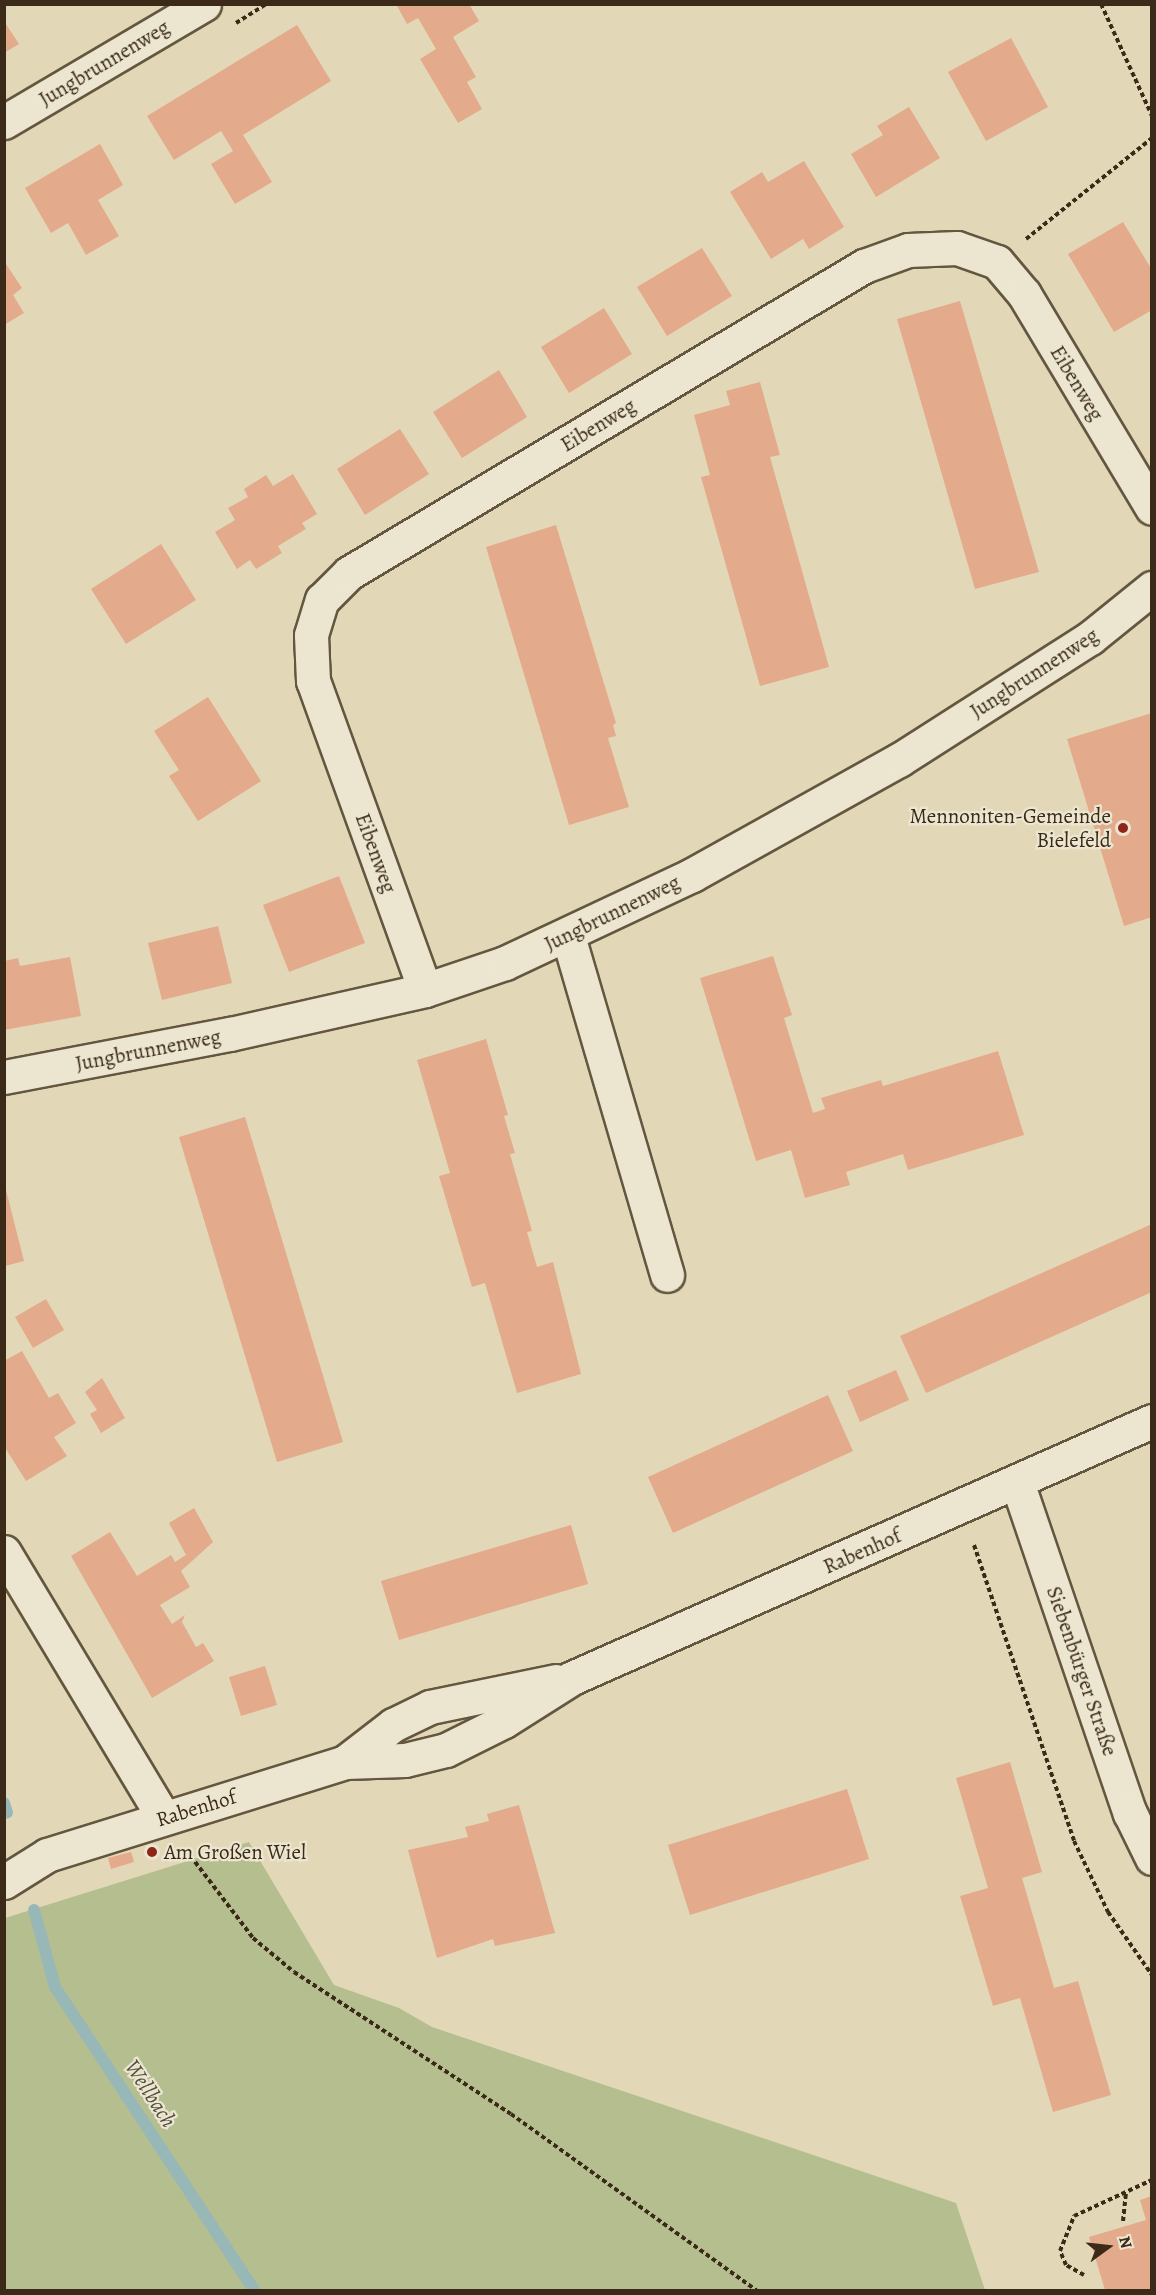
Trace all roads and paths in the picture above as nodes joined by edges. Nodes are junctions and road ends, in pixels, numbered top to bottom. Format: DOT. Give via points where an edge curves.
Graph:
graph roads {
  1 [pos="204,4"];
  2 [pos="1101,4"];
  3 [pos="1152,116"];
  4 [pos="4,122"];
  5 [pos="1152,138"];
  6 [pos="997,262"];
  7 [pos="1152,508"];
  8 [pos="1152,588"];
  9 [pos="568,936"];
  10 [pos="425,990"];
  11 [pos="4,1077"];
  12 [pos="667,1275"];
  13 [pos="1152,1421"];
  14 [pos="1017,1482"];
  15 [pos="974,1545"];
  16 [pos="4,1552"];
  17 [pos="572,1678"];
  18 [pos="345,1762"];
  19 [pos="164,1818"];
  20 [pos="4,1855"];
  21 [pos="47,1855"];
  22 [pos="1152,1858"];
  23 [pos="4,1882"];
  24 [pos="1152,1975"];
  25 [pos="1152,2180"];
  26 [pos="1126,2192"];
  27 [pos="1123,2221"];
  28 [pos="1084,2275"];
  29 [pos="756,2290"];
  1 -- 4 [label="street, Jungbrunnenweg"];
  2 -- 3 [label="path"];
  5 -- 6 [label="path"];
  6 -- 7 [label="street, Eibenweg" via="1024,294"];
  6 -- 10 [label="street, Eibenweg" via="957,248 908,250 864,266 349,573 322,600 311,635 313,681"];
  8 -- 9 [label="street, Jungbrunnenweg" via="1090,638 899,760 692,875"];
  9 -- 10 [label="street, Jungbrunnenweg"];
  9 -- 12 [label="street"];
  10 -- 11 [label="street, Jungbrunnenweg" via="230,1035"];
  13 -- 14 [label="street, Rabenhof"];
  14 -- 17 [label="street, Rabenhof"];
  14 -- 22 [label="street, Siebenbürger Straße" via="1130,1813"];
  15 -- 24 [label="path" via="1074,1841 1108,1912"];
  16 -- 19 [label="street"];
  17 -- 18 [label="street, Rabenhof" via="430,1707 393,1725"];
  17 -- 18 [label="street, Rabenhof" via="504,1721 446,1750 405,1760"];
  18 -- 19 [label="street, Rabenhof"];
  19 -- 21 [label="street, Rabenhof"];
  19 -- 29 [label="path" via="253,1938 294,1972 511,2114"];
  20 -- 21 [label="street, Rabenhof"];
  21 -- 23 [label="street, Rabenhof"];
  25 -- 26 [label="path"];
  26 -- 27 [label="path"];
  26 -- 28 [label="path" via="1074,2216 1065,2232 1060,2251 1066,2265"];
}
